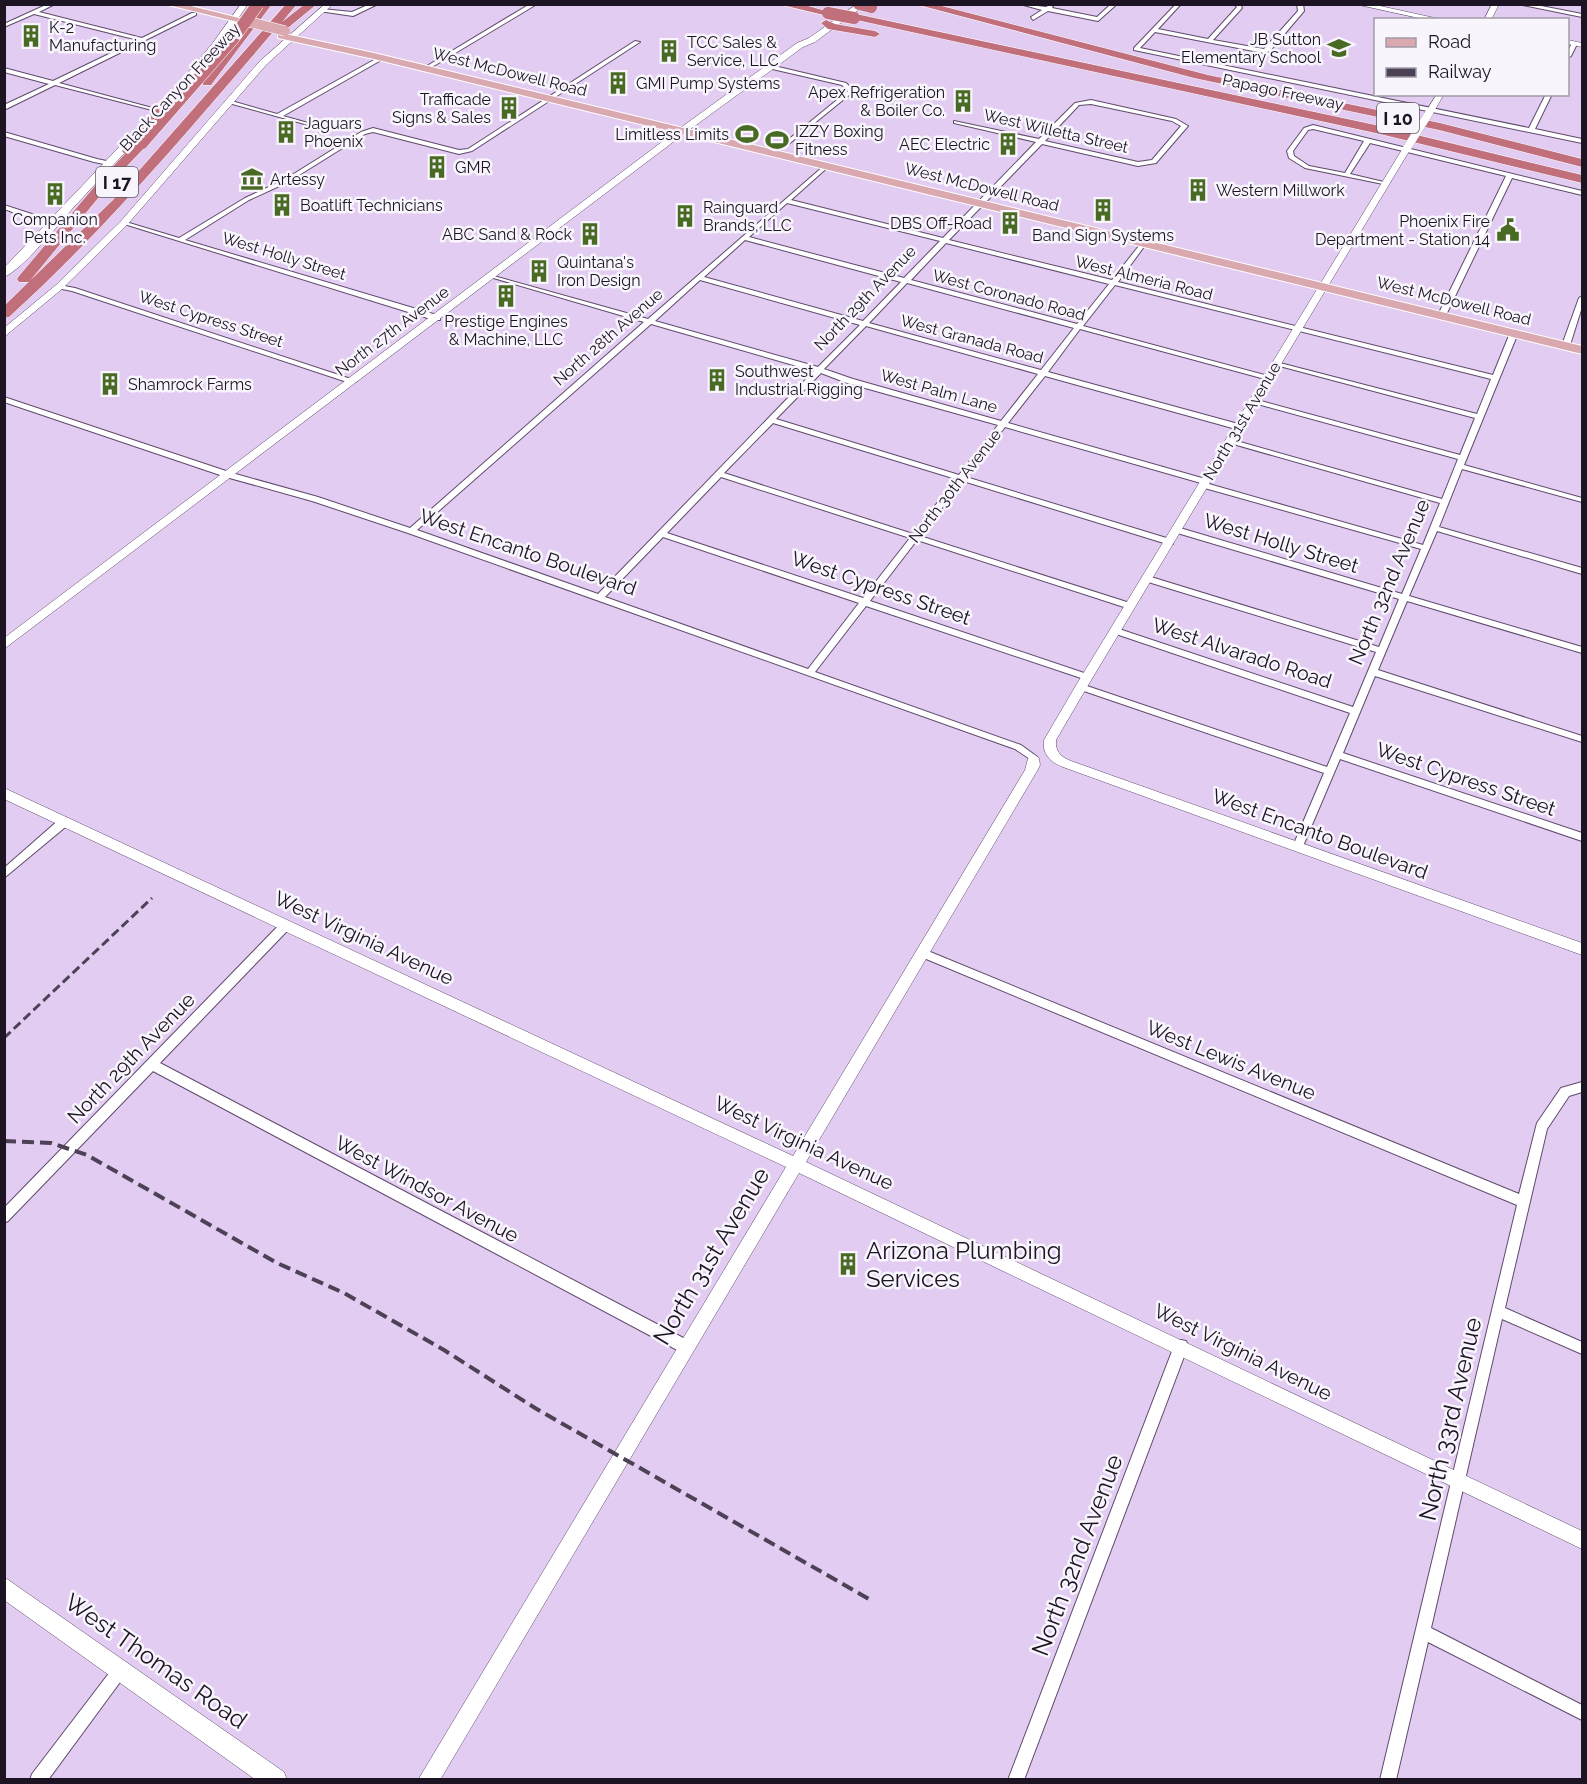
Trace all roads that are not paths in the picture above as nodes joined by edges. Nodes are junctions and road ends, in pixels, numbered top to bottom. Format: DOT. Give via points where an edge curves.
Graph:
graph roads {
  1 [pos="54,4"];
  2 [pos="258,4"];
  3 [pos="267,4"];
  4 [pos="283,4"];
  5 [pos="292,4"];
  6 [pos="312,4"];
  7 [pos="330,4"];
  8 [pos="376,4"];
  9 [pos="535,4"];
  10 [pos="783,4"];
  11 [pos="799,4"];
  12 [pos="851,4"];
  13 [pos="920,4"];
  14 [pos="1022,4"];
  15 [pos="1052,4"];
  16 [pos="1115,4"];
  17 [pos="1179,4"];
  18 [pos="1300,4"];
  19 [pos="1358,4"];
  20 [pos="1520,4"];
  21 [pos="169,5"];
  22 [pos="245,5"];
  23 [pos="864,5"];
  24 [pos="1238,5"];
  25 [pos="1047,9"];
  26 [pos="887,10"];
  27 [pos="322,11"];
  28 [pos="35,13"];
  29 [pos="211,13"];
  30 [pos="194,14"];
  31 [pos="1582,16"];
  32 [pos="1033,18"];
  33 [pos="1431,18"];
  34 [pos="829,19"];
  35 [pos="239,22"];
  36 [pos="945,23"];
  37 [pos="4,26"];
  38 [pos="1153,30"];
  39 [pos="288,34"];
  40 [pos="141,39"];
  41 [pos="1209,41"];
  42 [pos="637,42"];
  43 [pos="311,43"];
  44 [pos="1571,43"];
  45 [pos="1582,45"];
  46 [pos="278,49"];
  47 [pos="377,57"];
  48 [pos="770,67"];
  49 [pos="425,69"];
  50 [pos="4,70"];
  51 [pos="1211,79"];
  52 [pos="54,84"];
  53 [pos="212,87"];
  54 [pos="1440,96"];
  55 [pos="1548,96"];
  56 [pos="549,99"];
  57 [pos="1235,99"];
  58 [pos="228,102"];
  59 [pos="4,108"];
  60 [pos="158,111"];
  61 [pos="1430,112"];
  62 [pos="278,116"];
  63 [pos="211,121"];
  64 [pos="956,122"];
  65 [pos="317,127"];
  66 [pos="682,131"];
  67 [pos="1531,131"];
  68 [pos="4,134"];
  69 [pos="1042,141"];
  70 [pos="1582,141"];
  71 [pos="1367,142"];
  72 [pos="1407,149"];
  73 [pos="774,154"];
  74 [pos="109,163"];
  75 [pos="1582,163"];
  76 [pos="1150,164"];
  77 [pos="826,166"];
  78 [pos="1510,175"];
  79 [pos="1346,176"];
  80 [pos="1582,180"];
  81 [pos="104,183"];
  82 [pos="1386,184"];
  83 [pos="1582,193"];
  84 [pos="786,201"];
  85 [pos="979,203"];
  86 [pos="4,207"];
  87 [pos="57,221"];
  88 [pos="124,223"];
  89 [pos="86,237"];
  90 [pos="744,238"];
  91 [pos="180,240"];
  92 [pos="943,241"];
  93 [pos="1144,243"];
  94 [pos="4,274"];
  95 [pos="492,276"];
  96 [pos="699,278"];
  97 [pos="24,279"];
  98 [pos="904,281"];
  99 [pos="1112,284"];
  100 [pos="1322,286"];
  101 [pos="59,287"];
  102 [pos="4,295"];
  103 [pos="1582,300"];
  104 [pos="4,302"];
  105 [pos="4,314"];
  106 [pos="1442,315"];
  107 [pos="436,318"];
  108 [pos="649,321"];
  109 [pos="863,324"];
  110 [pos="1079,327"];
  111 [pos="1297,329"];
  112 [pos="1514,333"];
  113 [pos="4,334"];
  114 [pos="1566,345"];
  115 [pos="1582,350"];
  116 [pos="1276,364"];
  117 [pos="819,370"];
  118 [pos="1043,374"];
  119 [pos="1268,377"];
  120 [pos="1496,378"];
  121 [pos="353,381"];
  122 [pos="4,399"];
  123 [pos="1254,402"];
  124 [pos="1480,417"];
  125 [pos="771,420"];
  126 [pos="1003,424"];
  127 [pos="1239,427"];
  128 [pos="1230,442"];
  129 [pos="1461,462"];
  130 [pos="719,474"];
  131 [pos="229,475"];
  132 [pos="961,478"];
  133 [pos="1205,483"];
  134 [pos="1582,500"];
  135 [pos="1445,502"];
  136 [pos="1434,528"];
  137 [pos="1177,530"];
  138 [pos="411,531"];
  139 [pos="662,534"];
  140 [pos="915,537"];
  141 [pos="1170,542"];
  142 [pos="1425,548"];
  143 [pos="1582,571"];
  144 [pos="1148,579"];
  145 [pos="599,598"];
  146 [pos="1404,598"];
  147 [pos="864,602"];
  148 [pos="1130,606"];
  149 [pos="1116,631"];
  150 [pos="4,645"];
  151 [pos="1582,650"];
  152 [pos="1382,651"];
  153 [pos="810,672"];
  154 [pos="1372,672"];
  155 [pos="1084,682"];
  156 [pos="1356,711"];
  157 [pos="1582,739"];
  158 [pos="1050,749"];
  159 [pos="1338,754"];
  160 [pos="1033,758"];
  161 [pos="1331,772"];
  162 [pos="4,793"];
  163 [pos="65,821"];
  164 [pos="1582,837"];
  165 [pos="1298,846"];
  166 [pos="4,874"];
  167 [pos="285,926"];
  168 [pos="1582,949"];
  169 [pos="923,953"];
  170 [pos="151,1064"];
  171 [pos="1582,1087"];
  172 [pos="796,1164"];
  173 [pos="1524,1202"];
  174 [pos="4,1217"];
  175 [pos="1498,1311"];
  176 [pos="1181,1346"];
  177 [pos="686,1347"];
  178 [pos="1582,1348"];
  179 [pos="1458,1480"];
  180 [pos="1582,1540"];
  181 [pos="4,1587"];
  182 [pos="1423,1632"];
  183 [pos="121,1669"];
  184 [pos="1582,1713"];
  185 [pos="38,1779"];
  186 [pos="276,1779"];
  187 [pos="428,1779"];
  188 [pos="1016,1779"];
  189 [pos="1388,1779"];
  1 -- 28 [label="street"];
  2 -- 81 [label="highway, bridge" via="227,46"];
  3 -- 53 [label="highway"];
  4 -- 53 [label="highway, Black Canyon Freeway / I 17"];
  4 -- 104 [label="highway" via="86,226"];
  5 -- 53 [label="highway, Black Canyon Freeway / I 17"];
  6 -- 53 [label="highway"];
  7 -- 27 [label="main road"];
  8 -- 27 [label="street" via="353,14"];
  9 -- 49 [label="street"];
  10 -- 34 [label="highway"];
  11 -- 34 [label="highway"];
  12 -- 34 [label="main road, North 27th Avenue"];
  13 -- 51 [label="highway"];
  14 -- 25 [label="street"];
  15 -- 25 [label="street"];
  16 -- 25 [label="street" via="1098,19"];
  17 -- 38 [label="street"];
  18 -- 41 [label="street" via="1301,10 1268,50"];
  19 -- 33 [label="street"];
  20 -- 31 [label="street"];
  21 -- 29 [label="main road, West McDowell Road"];
  21 -- 30 [label="main road, West McDowell Road"];
  22 -- 29 [label="main road" via="231,12"];
  22 -- 35 [label="main road"];
  23 -- 26 [label="highway"];
  23 -- 34 [label="main road, North 27th Avenue"];
  24 -- 41 [label="street"];
  25 -- 32 [label="street"];
  27 -- 39 [label="main road"];
  28 -- 37 [label="street"];
  28 -- 40 [label="street"];
  29 -- 35 [label="main road, West McDowell Road"];
  30 -- 35 [label="main road, West McDowell Road"];
  30 -- 40 [label="street"];
  34 -- 48 [label="main road, North 27th Avenue" via="812,40"];
  34 -- 57 [label="highway"];
  34 -- 57 [label="highway, Papago Freeway / I 10, bridge" via="855,18"];
  35 -- 39 [label="main road, West McDowell Road"];
  35 -- 60 [label="main road"];
  36 -- 51 [label="highway, Papago Freeway / I 10"];
  38 -- 41 [label="street"];
  38 -- 61 [label="street" via="1136,49"];
  39 -- 43 [label="main road, West McDowell Road"];
  39 -- 46 [label="main road"];
  39 -- 47 [label="main road, West McDowell Road" via="363,50"];
  40 -- 52 [label="street"];
  42 -- 56 [label="street"];
  43 -- 46 [label="main road" via="292,43"];
  43 -- 47 [label="main road, West McDowell Road"];
  44 -- 45 [label="street"];
  46 -- 58 [label="main road"];
  47 -- 49 [label="main road, West McDowell Road"];
  47 -- 62 [label="street"];
  48 -- 66 [label="main road, North 27th Avenue"];
  48 -- 73 [label="street" via="844,84 851,91"];
  49 -- 56 [label="main road, West McDowell Road"];
  50 -- 52 [label="street"];
  51 -- 75 [label="highway, Papago Freeway / I 10" via="1440,127"];
  52 -- 59 [label="street"];
  52 -- 60 [label="street"];
  53 -- 89 [label="highway, Black Canyon Freeway / I 17"];
  53 -- 97 [label="highway, Black Canyon Freeway / I 17"];
  54 -- 61 [label="street, North 31st Avenue"];
  55 -- 67 [label="street"];
  56 -- 66 [label="main road, West McDowell Road"];
  56 -- 91 [label="street" via="466,152 373,130 363,133"];
  57 -- 80 [label="highway, Papago Freeway / I 10" via="1476,152"];
  58 -- 62 [label="street"];
  58 -- 63 [label="main road"];
  60 -- 74 [label="main road"];
  60 -- 81 [label="highway"];
  61 -- 67 [label="street"];
  61 -- 72 [label="street, North 31st Avenue, bridge"];
  62 -- 65 [label="street"];
  63 -- 88 [label="main road"];
  63 -- 89 [label="highway" via="124,209"];
  64 -- 69 [label="street, West Willetta Street"];
  66 -- 73 [label="main road, West McDowell Road"];
  66 -- 95 [label="main road, North 27th Avenue"];
  67 -- 70 [label="street"];
  68 -- 74 [label="street"];
  69 -- 76 [label="street, West Willetta Street"];
  69 -- 76 [label="street, North 29th Avenue" via="1083,102 1185,125"];
  69 -- 85 [label="street, North 29th Avenue"];
  71 -- 72 [label="street"];
  71 -- 79 [label="street"];
  71 -- 79 [label="street" via="1309,127 1292,148 1291,157 1307,167"];
  72 -- 78 [label="street"];
  72 -- 82 [label="street, North 31st Avenue"];
  73 -- 77 [label="main road, West McDowell Road"];
  74 -- 87 [label="main road"];
  77 -- 84 [label="street, North 28th Avenue"];
  77 -- 85 [label="main road, West McDowell Road"];
  78 -- 83 [label="street"];
  78 -- 106 [label="street"];
  79 -- 82 [label="street"];
  81 -- 97 [label="highway"];
  82 -- 100 [label="street, North 31st Avenue"];
  84 -- 90 [label="street, North 28th Avenue"];
  84 -- 92 [label="street, West Almeria Road"];
  85 -- 92 [label="street, North 29th Avenue"];
  85 -- 93 [label="main road, West McDowell Road"];
  86 -- 87 [label="street"];
  87 -- 94 [label="main road"];
  88 -- 91 [label="street, West Holly Street"];
  88 -- 101 [label="main road"];
  89 -- 105 [label="highway, Black Canyon Freeway / I 17"];
  90 -- 96 [label="street, North 28th Avenue"];
  90 -- 98 [label="street, West Coronado Road"];
  91 -- 107 [label="street, West Holly Street"];
  92 -- 98 [label="street, North 29th Avenue"];
  92 -- 99 [label="street, West Almeria Road"];
  93 -- 99 [label="street, North 30th Avenue"];
  93 -- 100 [label="main road, West McDowell Road"];
  95 -- 107 [label="main road, North 27th Avenue"];
  95 -- 108 [label="street, West Palm Lane"];
  96 -- 108 [label="street, North 28th Avenue"];
  96 -- 109 [label="street, West Granada Road"];
  97 -- 102 [label="highway, Black Canyon Freeway / I 17"];
  98 -- 109 [label="street, North 29th Avenue"];
  98 -- 110 [label="street, West Coronado Road"];
  99 -- 110 [label="street, North 30th Avenue"];
  99 -- 111 [label="street, West Almeria Road"];
  100 -- 106 [label="main road, West McDowell Road"];
  100 -- 111 [label="street, North 31st Avenue"];
  101 -- 113 [label="main road"];
  101 -- 121 [label="street, West Cypress Street"];
  103 -- 114 [label="street"];
  106 -- 112 [label="main road, West McDowell Road"];
  107 -- 121 [label="main road, North 27th Avenue"];
  108 -- 117 [label="street, West Palm Lane"];
  108 -- 138 [label="street, North 28th Avenue"];
  109 -- 117 [label="street, North 29th Avenue"];
  109 -- 118 [label="street, West Granada Road"];
  110 -- 118 [label="street, North 30th Avenue"];
  110 -- 119 [label="street, West Coronado Road"];
  111 -- 116 [label="street, North 31st Avenue"];
  111 -- 120 [label="street, West Almeria Road"];
  112 -- 114 [label="main road, West McDowell Road"];
  112 -- 120 [label="street, North 32nd Avenue"];
  114 -- 115 [label="main road, West McDowell Road"];
  116 -- 119 [label="street, North 31st Avenue"];
  116 -- 124 [label="street"];
  117 -- 125 [label="street, North 29th Avenue"];
  117 -- 126 [label="street, West Palm Lane"];
  118 -- 126 [label="street, North 30th Avenue"];
  118 -- 127 [label="street, West Granada Road"];
  119 -- 123 [label="street, North 31st Avenue"];
  120 -- 124 [label="street, North 32nd Avenue"];
  121 -- 131 [label="main road, North 27th Avenue"];
  122 -- 131 [label="street, West Encanto Boulevard"];
  123 -- 127 [label="street, North 31st Avenue"];
  123 -- 129 [label="street"];
  124 -- 129 [label="street, North 32nd Avenue"];
  125 -- 130 [label="street, North 29th Avenue"];
  125 -- 132 [label="street"];
  126 -- 132 [label="street, North 30th Avenue"];
  126 -- 133 [label="street, West Palm Lane"];
  127 -- 128 [label="street, North 31st Avenue"];
  128 -- 133 [label="street, North 31st Avenue"];
  128 -- 135 [label="street"];
  129 -- 134 [label="street"];
  129 -- 135 [label="street, North 32nd Avenue"];
  130 -- 139 [label="street, North 29th Avenue"];
  130 -- 140 [label="street"];
  131 -- 138 [label="street, West Encanto Boulevard" via="308,496"];
  131 -- 150 [label="main road, North 27th Avenue"];
  132 -- 140 [label="street, North 30th Avenue"];
  132 -- 141 [label="street"];
  133 -- 137 [label="street, North 31st Avenue"];
  133 -- 142 [label="street, West Palm Lane"];
  135 -- 136 [label="street, North 32nd Avenue"];
  136 -- 142 [label="street, North 32nd Avenue"];
  136 -- 143 [label="street"];
  137 -- 141 [label="street, North 31st Avenue"];
  137 -- 146 [label="street, West Holly Street"];
  138 -- 145 [label="street, West Encanto Boulevard"];
  139 -- 145 [label="street, North 29th Avenue"];
  139 -- 147 [label="street, West Cypress Street"];
  140 -- 147 [label="street, North 30th Avenue"];
  140 -- 148 [label="street"];
  141 -- 144 [label="street, North 31st Avenue"];
  142 -- 146 [label="street, North 32nd Avenue"];
  144 -- 148 [label="street, North 31st Avenue"];
  144 -- 152 [label="street"];
  145 -- 153 [label="street, West Encanto Boulevard"];
  146 -- 151 [label="street, West Holly Street"];
  146 -- 152 [label="street, North 32nd Avenue"];
  147 -- 153 [label="street, North 30th Avenue"];
  147 -- 155 [label="street, West Cypress Street"];
  148 -- 149 [label="street, North 31st Avenue"];
  149 -- 155 [label="street, North 31st Avenue"];
  149 -- 156 [label="street, West Alvarado Road"];
  152 -- 154 [label="street, North 32nd Avenue"];
  153 -- 160 [label="street, West Encanto Boulevard" via="1018,747"];
  154 -- 156 [label="street, North 32nd Avenue"];
  154 -- 157 [label="street"];
  155 -- 158 [label="street, North 31st Avenue" via="1050,740"];
  155 -- 161 [label="street, West Cypress Street"];
  156 -- 159 [label="street, North 32nd Avenue"];
  158 -- 165 [label="street, West Encanto Boulevard" via="1056,759 1067,764"];
  159 -- 161 [label="street, North 32nd Avenue"];
  159 -- 164 [label="street, West Cypress Street"];
  160 -- 169 [label="street, North 31st Avenue" via="1031,771"];
  161 -- 165 [label="street, North 32nd Avenue"];
  162 -- 163 [label="street, West Virginia Avenue"];
  163 -- 166 [label="street"];
  163 -- 167 [label="street, West Virginia Avenue"];
  165 -- 168 [label="street, West Encanto Boulevard"];
  167 -- 170 [label="street, North 29th Avenue"];
  167 -- 172 [label="street, West Virginia Avenue"];
  169 -- 172 [label="street, North 31st Avenue"];
  169 -- 173 [label="street, West Lewis Avenue"];
  170 -- 174 [label="street, North 29th Avenue"];
  170 -- 177 [label="street, West Windsor Avenue"];
  171 -- 173 [label="street, North 33rd Avenue" via="1565,1092 1541,1127"];
  172 -- 176 [label="street, West Virginia Avenue"];
  172 -- 177 [label="street, North 31st Avenue"];
  173 -- 175 [label="street, North 33rd Avenue"];
  175 -- 178 [label="street"];
  175 -- 179 [label="street, North 33rd Avenue"];
  176 -- 179 [label="street, West Virginia Avenue"];
  176 -- 188 [label="street, North 32nd Avenue"];
  177 -- 187 [label="street, North 31st Avenue"];
  179 -- 180 [label="street, West Virginia Avenue"];
  179 -- 182 [label="street, North 33rd Avenue"];
  181 -- 183 [label="main road, West Thomas Road"];
  182 -- 184 [label="street"];
  182 -- 189 [label="street, North 33rd Avenue"];
  183 -- 185 [label="street"];
  183 -- 186 [label="main road, West Thomas Road"];
}
